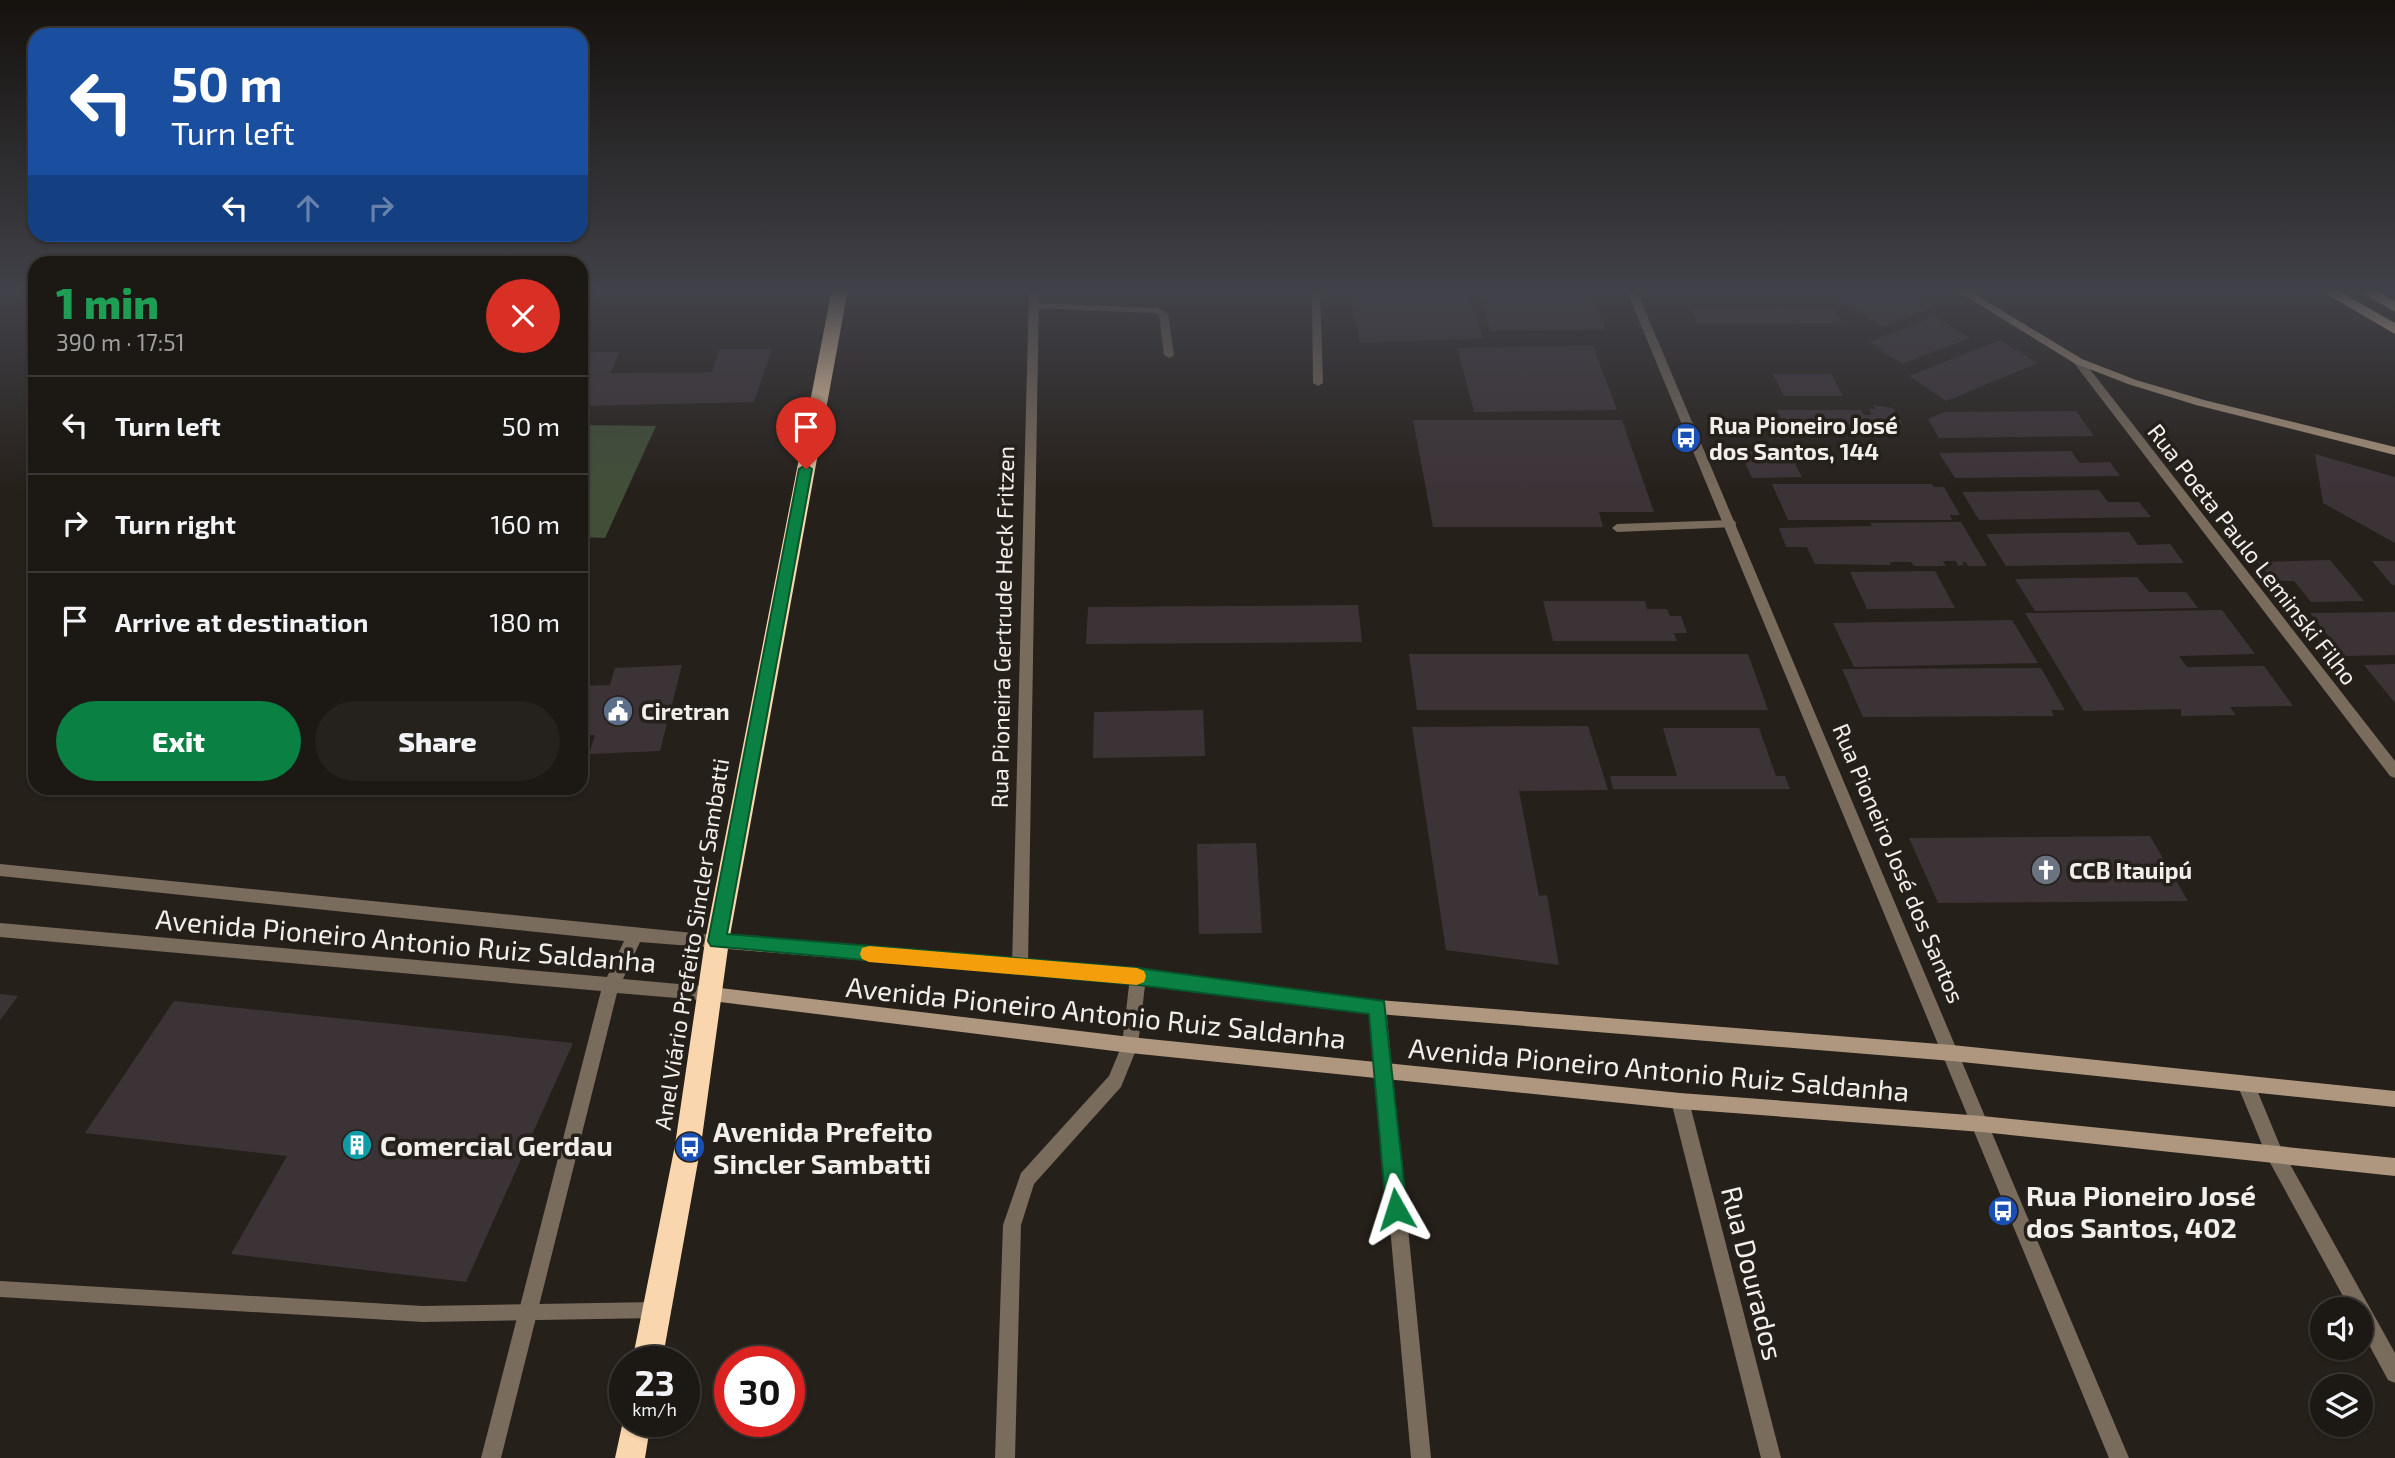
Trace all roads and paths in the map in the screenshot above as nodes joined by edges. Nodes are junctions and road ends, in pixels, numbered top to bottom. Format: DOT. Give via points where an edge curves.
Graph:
graph roads {
  1 [pos="826,357"];
  2 [pos="1032,357"];
  3 [pos="1317,357"];
  4 [pos="1660,357"];
  5 [pos="2071,357"];
  6 [pos="2078,361"];
  7 [pos="1318,383"];
  8 [pos="2395,452"];
  9 [pos="1731,524"];
  10 [pos="1618,528"];
  11 [pos="2395,772"];
  12 [pos="0,870"];
  13 [pos="0,930"];
  14 [pos="635,935"];
  15 [pos="717,941"];
  16 [pos="1020,967"];
  17 [pos="1138,976"];
  18 [pos="611,986"];
  19 [pos="712,994"];
  20 [pos="1378,1007"];
  21 [pos="1130,1045"];
  22 [pos="1952,1053"];
  23 [pos="1382,1070"];
  24 [pos="2246,1084"];
  25 [pos="2395,1100"];
  26 [pos="1680,1101"];
  27 [pos="1982,1124"];
  28 [pos="2274,1153"];
  29 [pos="2395,1167"];
  30 [pos="0,1289"];
  31 [pos="2353,1297"];
  32 [pos="657,1310"];
  33 [pos="527,1313"];
  34 [pos="2373,1333"];
  35 [pos="650,1346"];
  36 [pos="2395,1373"];
  37 [pos="633,1437"];
  38 [pos="491,1458"];
  39 [pos="630,1458"];
  40 [pos="1005,1458"];
  41 [pos="1422,1458"];
  42 [pos="1771,1458"];
  43 [pos="2119,1458"];
  1 -- 15 [label="highway, Anel Viário Prefeito Sincler Sambatti"];
  2 -- 16 [label="street, Rua Pioneira Gertrude Heck Fritzen"];
  3 -- 7 [label="lane"];
  4 -- 9 [label="street, Rua Pioneiro José dos Santos"];
  5 -- 6 [label="street"];
  6 -- 8 [label="street" via="2200,403"];
  6 -- 11 [label="street, Rua Poeta Paulo Leminski Filho"];
  9 -- 10 [label="lane"];
  9 -- 22 [label="street, Rua Pioneiro José dos Santos"];
  12 -- 14 [label="street, Avenida Pioneiro Antonio Ruiz Saldanha"];
  13 -- 18 [label="street, Avenida Pioneiro Antonio Ruiz Saldanha"];
  14 -- 15 [label="street, Avenida Pioneiro Antonio Ruiz Saldanha"];
  14 -- 18 [label="street"];
  15 -- 16 [label="street, Avenida Pioneiro Antonio Ruiz Saldanha"];
  15 -- 19 [label="highway, Anel Viário Prefeito Sincler Sambatti"];
  16 -- 17 [label="street, Avenida Pioneiro Antonio Ruiz Saldanha"];
  17 -- 20 [label="street, Avenida Pioneiro Antonio Ruiz Saldanha"];
  17 -- 21 [label="street"];
  18 -- 19 [label="street, Avenida Pioneiro Antonio Ruiz Saldanha"];
  18 -- 33 [label="street"];
  19 -- 21 [label="street, Avenida Pioneiro Antonio Ruiz Saldanha"];
  19 -- 32 [label="highway, Anel Viário Prefeito Sincler Sambatti"];
  20 -- 22 [label="street, Avenida Pioneiro Antonio Ruiz Saldanha"];
  20 -- 23 [label="street"];
  21 -- 23 [label="street, Avenida Pioneiro Antonio Ruiz Saldanha"];
  21 -- 40 [label="street" via="1115,1081 1027,1180 1012,1225"];
  22 -- 24 [label="street, Avenida Pioneiro Antonio Ruiz Saldanha"];
  22 -- 27 [label="street, Rua Pioneiro José dos Santos"];
  23 -- 26 [label="street, Avenida Pioneiro Antonio Ruiz Saldanha"];
  23 -- 41 [label="street"];
  24 -- 25 [label="street, Avenida Pioneiro Antonio Ruiz Saldanha"];
  24 -- 28 [label="street"];
  26 -- 27 [label="street, Avenida Pioneiro Antonio Ruiz Saldanha"];
  26 -- 42 [label="street, Rua Dourados"];
  27 -- 28 [label="street, Avenida Pioneiro Antonio Ruiz Saldanha"];
  27 -- 43 [label="street, Rua Pioneiro José dos Santos"];
  28 -- 29 [label="street, Avenida Pioneiro Antonio Ruiz Saldanha"];
  28 -- 31 [label="street"];
  30 -- 33 [label="lane" via="423,1314"];
  32 -- 33 [label="lane"];
  32 -- 35 [label="highway, Anel Viário Prefeito Sincler Sambatti"];
  33 -- 38 [label="street"];
  34 -- 36 [label="street"];
  37 -- 39 [label="highway"];
}
